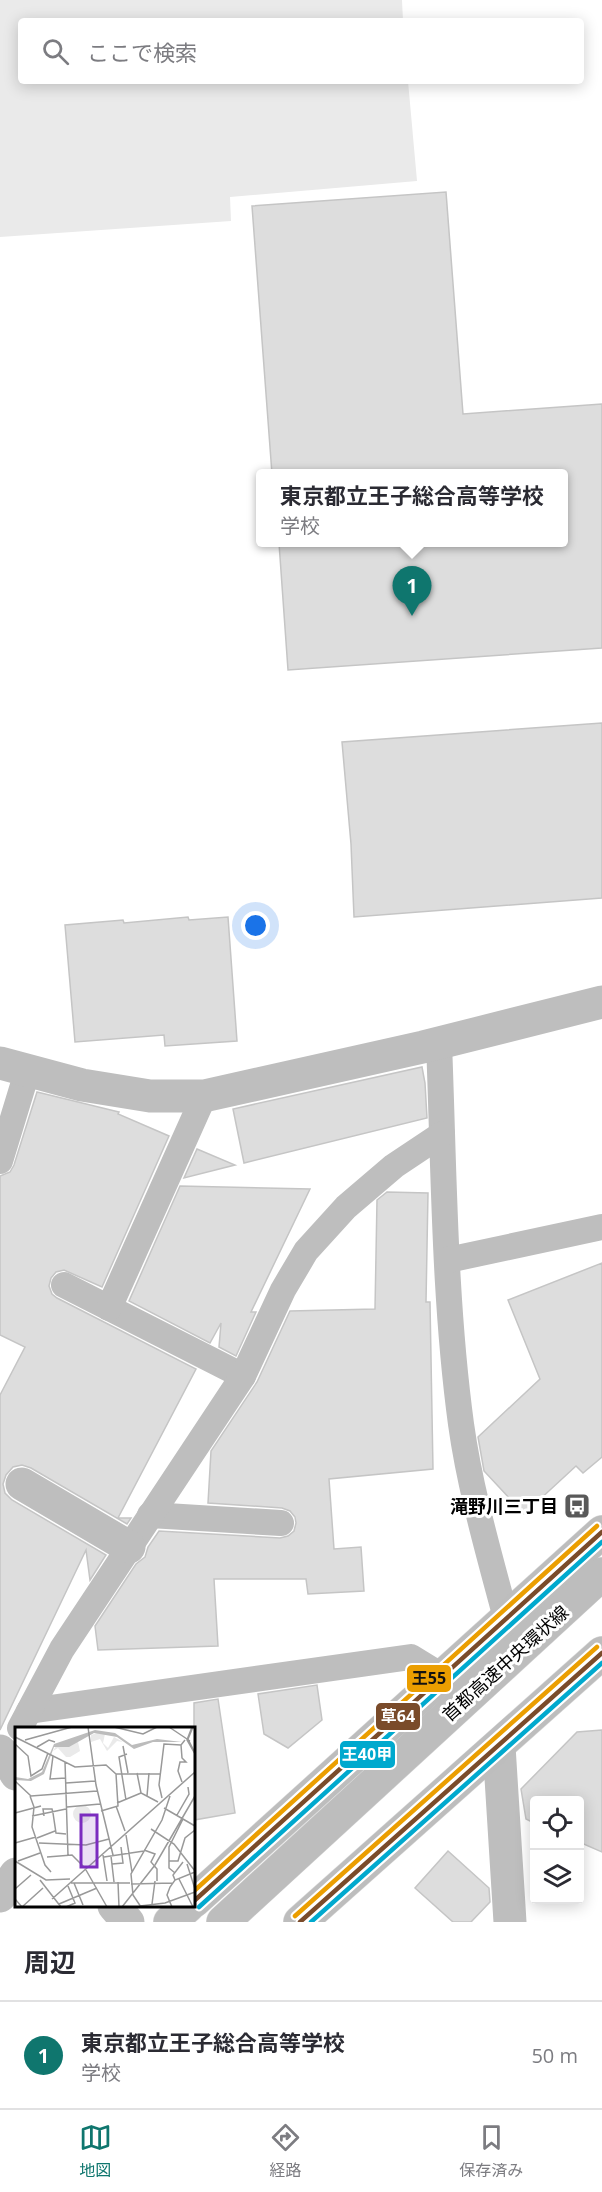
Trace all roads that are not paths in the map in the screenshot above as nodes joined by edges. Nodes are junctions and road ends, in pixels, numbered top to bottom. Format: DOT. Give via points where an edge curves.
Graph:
graph roads {
  1 [pos="602,1002"];
  2 [pos="439,1043"];
  3 [pos="14,1066"];
  4 [pos="204,1096"];
  5 [pos="442,1134"];
  6 [pos="0,1161"];
  7 [pos="602,1227"];
  8 [pos="448,1260"];
  9 [pos="64,1285"];
  10 [pos="108,1308"];
  11 [pos="243,1376"];
  12 [pos="22,1484"];
  13 [pos="150,1515"];
  14 [pos="281,1523"];
  15 [pos="602,1532"];
  16 [pos="129,1547"];
  17 [pos="602,1574"];
  18 [pos="602,1586"];
  19 [pos="506,1618"];
  20 [pos="602,1653"];
  21 [pos="442,1676"];
  22 [pos="23,1727"];
  23 [pos="89,1727"];
  24 [pos="499,1746"];
  25 [pos="15,1875"];
  26 [pos="0,1896"];
  27 [pos="195,1900"];
  28 [pos="116,1907"];
  29 [pos="186,1907"];
  30 [pos="128,1922"];
  31 [pos="170,1922"];
  32 [pos="223,1922"];
  33 [pos="239,1922"];
  34 [pos="300,1922"];
  35 [pos="510,1922"];
  1 -- 2 [label="street"];
  2 -- 4 [label="street"];
  2 -- 5 [label="lane"];
  3 -- 4 [label="street" via="82,1085 150,1096"];
  3 -- 6 [label="lane"];
  4 -- 10 [label="lane"];
  5 -- 8 [label="lane"];
  5 -- 11 [label="lane" via="394,1166 354,1200 306,1251 282,1290"];
  7 -- 8 [label="lane"];
  8 -- 19 [label="lane" via="450,1327 461,1426"];
  9 -- 10 [label="lane"];
  10 -- 11 [label="lane"];
  11 -- 13 [label="lane"];
  12 -- 16 [label="street"];
  13 -- 14 [label="lane"];
  13 -- 16 [label="lane"];
  15 -- 19 [label="highway"];
  16 -- 22 [label="lane" via="62,1649"];
  17 -- 32 [label="highway, 首都高速中央環状線"];
  18 -- 33 [label="highway, 首都高速中央環状線"];
  19 -- 21 [label="highway"];
  20 -- 24 [label="highway"];
  21 -- 23 [label="lane" via="411,1657"];
  21 -- 27 [label="highway"];
  24 -- 34 [label="highway"];
  24 -- 35 [label="street"];
  25 -- 26 [label="street"];
  28 -- 30 [label="street"];
  29 -- 31 [label="highway"];
}
